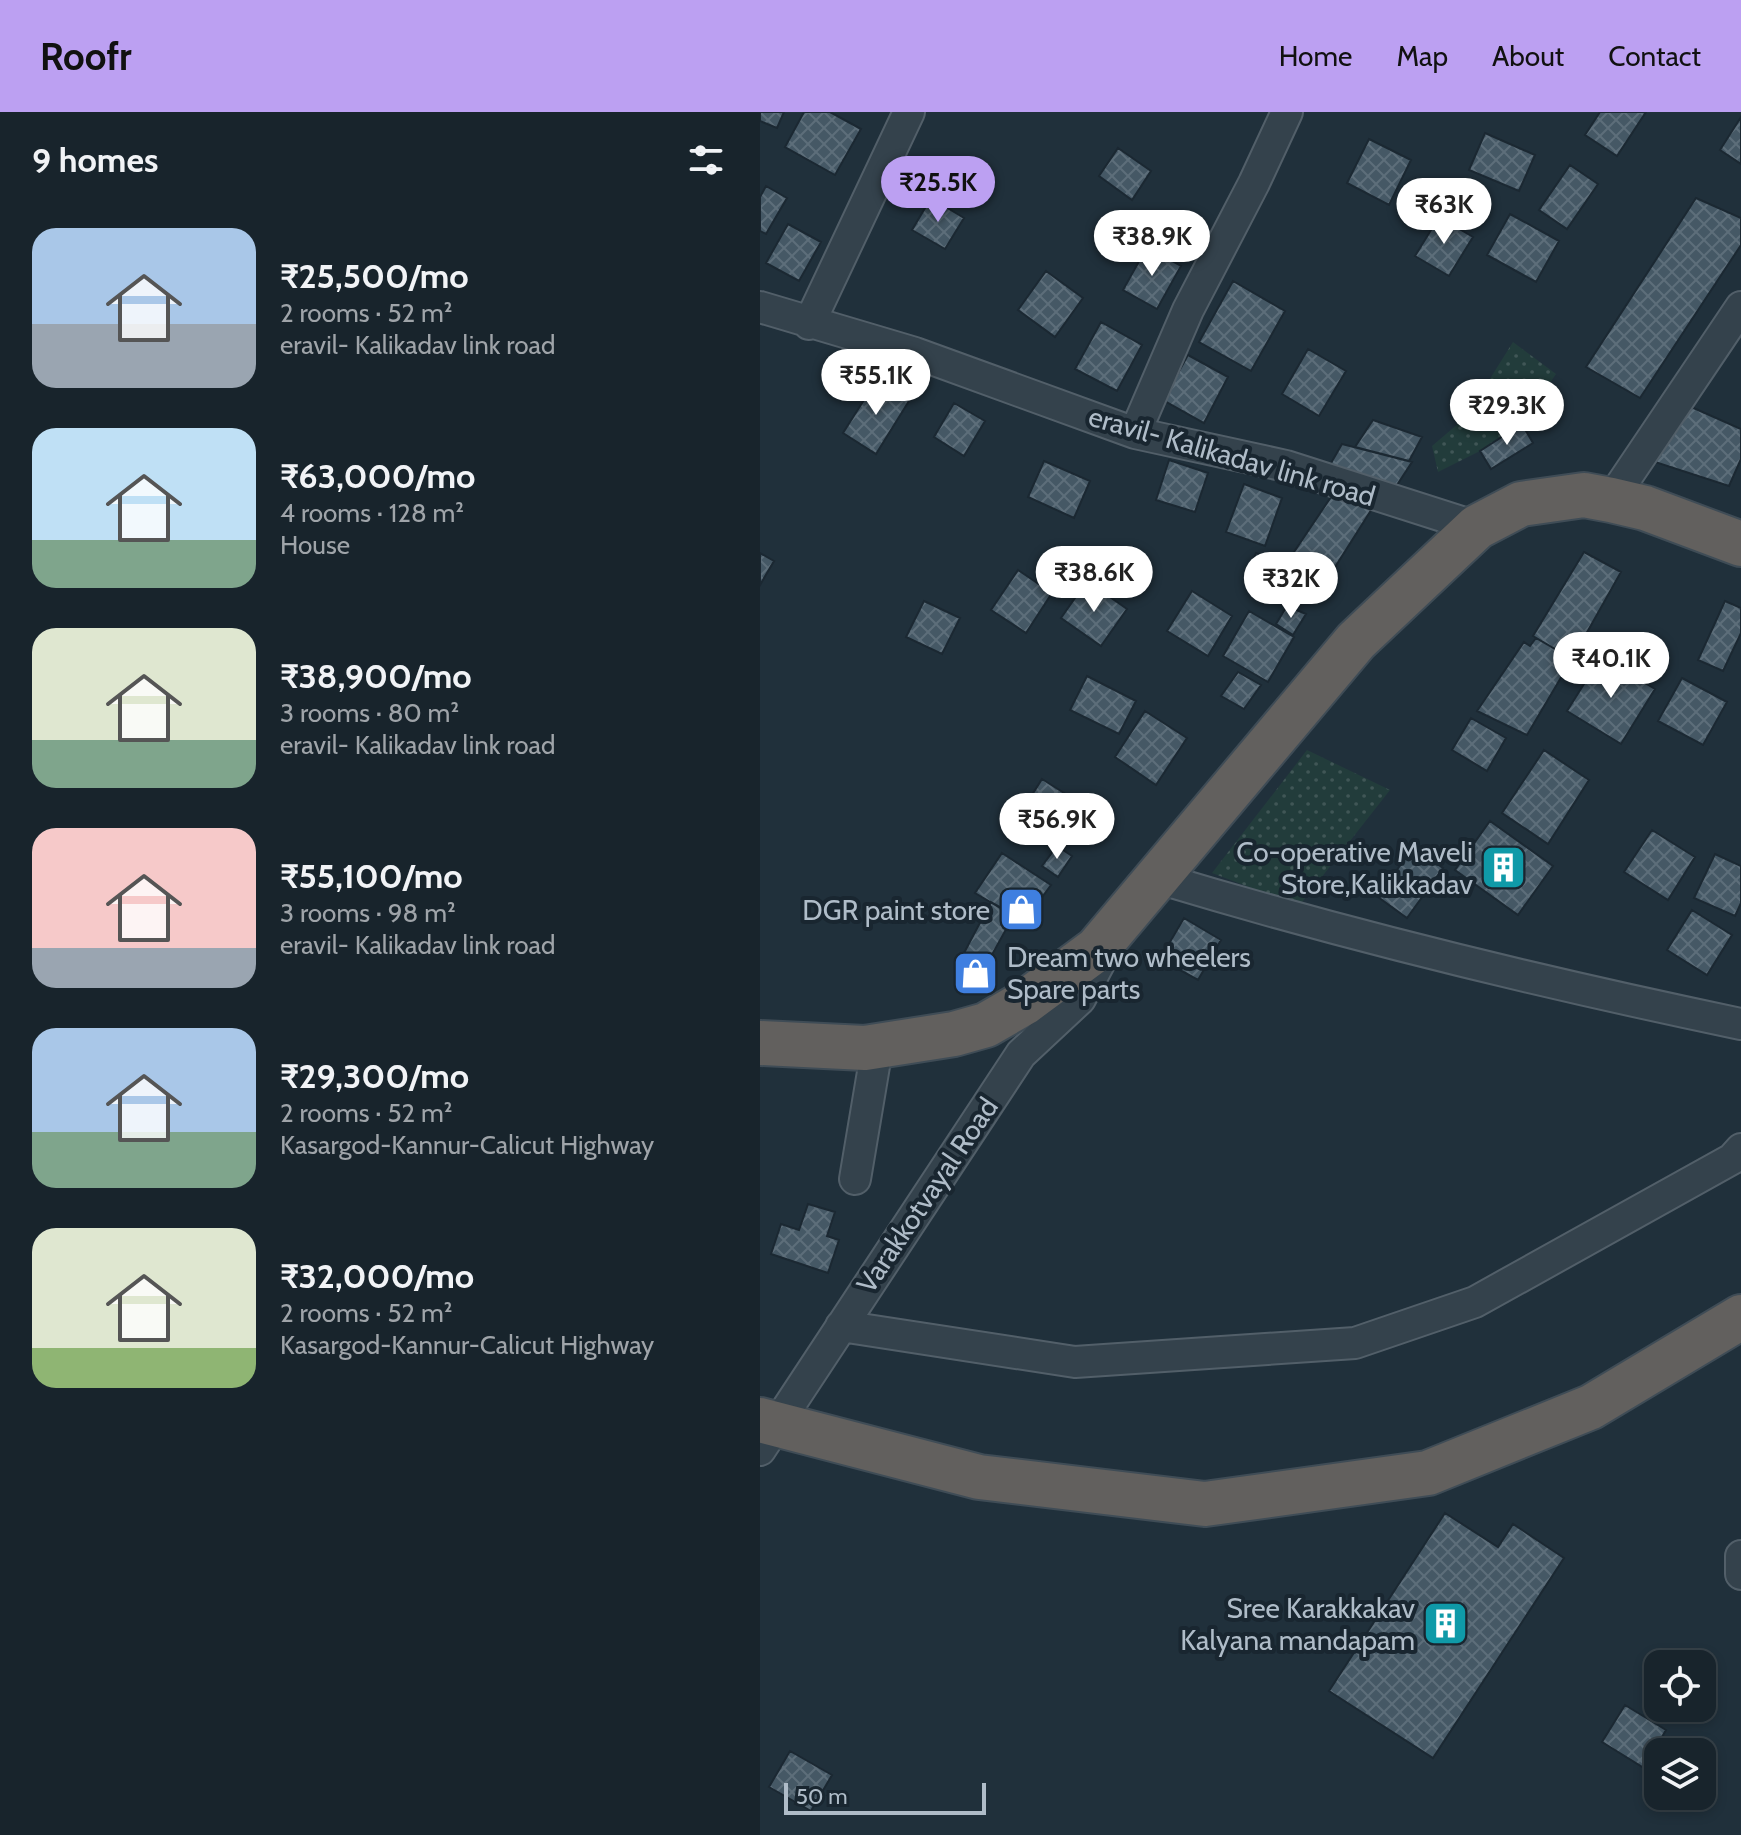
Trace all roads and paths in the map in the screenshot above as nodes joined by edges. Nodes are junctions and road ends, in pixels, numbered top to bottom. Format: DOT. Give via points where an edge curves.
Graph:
graph roads {
  1 [pos="909,112"];
  2 [pos="1287,112"];
  3 [pos="760,307"];
  4 [pos="1741,307"];
  5 [pos="809,324"];
  6 [pos="1135,433"];
  7 [pos="1611,500"];
  8 [pos="1477,527"];
  9 [pos="1741,544"];
  10 [pos="1158,878"];
  11 [pos="1097,949"];
  12 [pos="1741,1024"];
  13 [pos="760,1043"];
  14 [pos="865,1048"];
  15 [pos="1741,1149"];
  16 [pos="855,1179"];
  17 [pos="1741,1317"];
  18 [pos="841,1326"];
  19 [pos="766,1432"];
  20 [pos="1741,1556"];
  21 [pos="1741,1574"];
  1 -- 5 [label="street"];
  2 -- 6 [label="street" via="1188,310"];
  3 -- 5 [label="street, eravil- Kalikadav link road"];
  4 -- 7 [label="street"];
  5 -- 6 [label="street, eravil- Kalikadav link road" via="915,353"];
  6 -- 8 [label="street, eravil- Kalikadav link road" via="1286,466"];
  7 -- 8 [label="highway" via="1584,495 1521,504"];
  7 -- 9 [label="highway"];
  8 -- 10 [label="highway" via="1356,641"];
  10 -- 11 [label="highway"];
  10 -- 12 [label="street" via="1417,952"];
  11 -- 14 [label="highway" via="986,1025"];
  11 -- 18 [label="street, Varakkotvayal Road" via="1102,958 1080,999 1021,1054"];
  13 -- 14 [label="highway"];
  14 -- 16 [label="street" via="874,1066"];
  15 -- 18 [label="street" via="1732,1159 1475,1302 1355,1343 1075,1362"];
  17 -- 19 [label="highway" via="1591,1407 1428,1473 1205,1504 979,1477"];
  18 -- 19 [label="street, Varakkotvayal Road"];
  20 -- 21 [label="street"];
}
